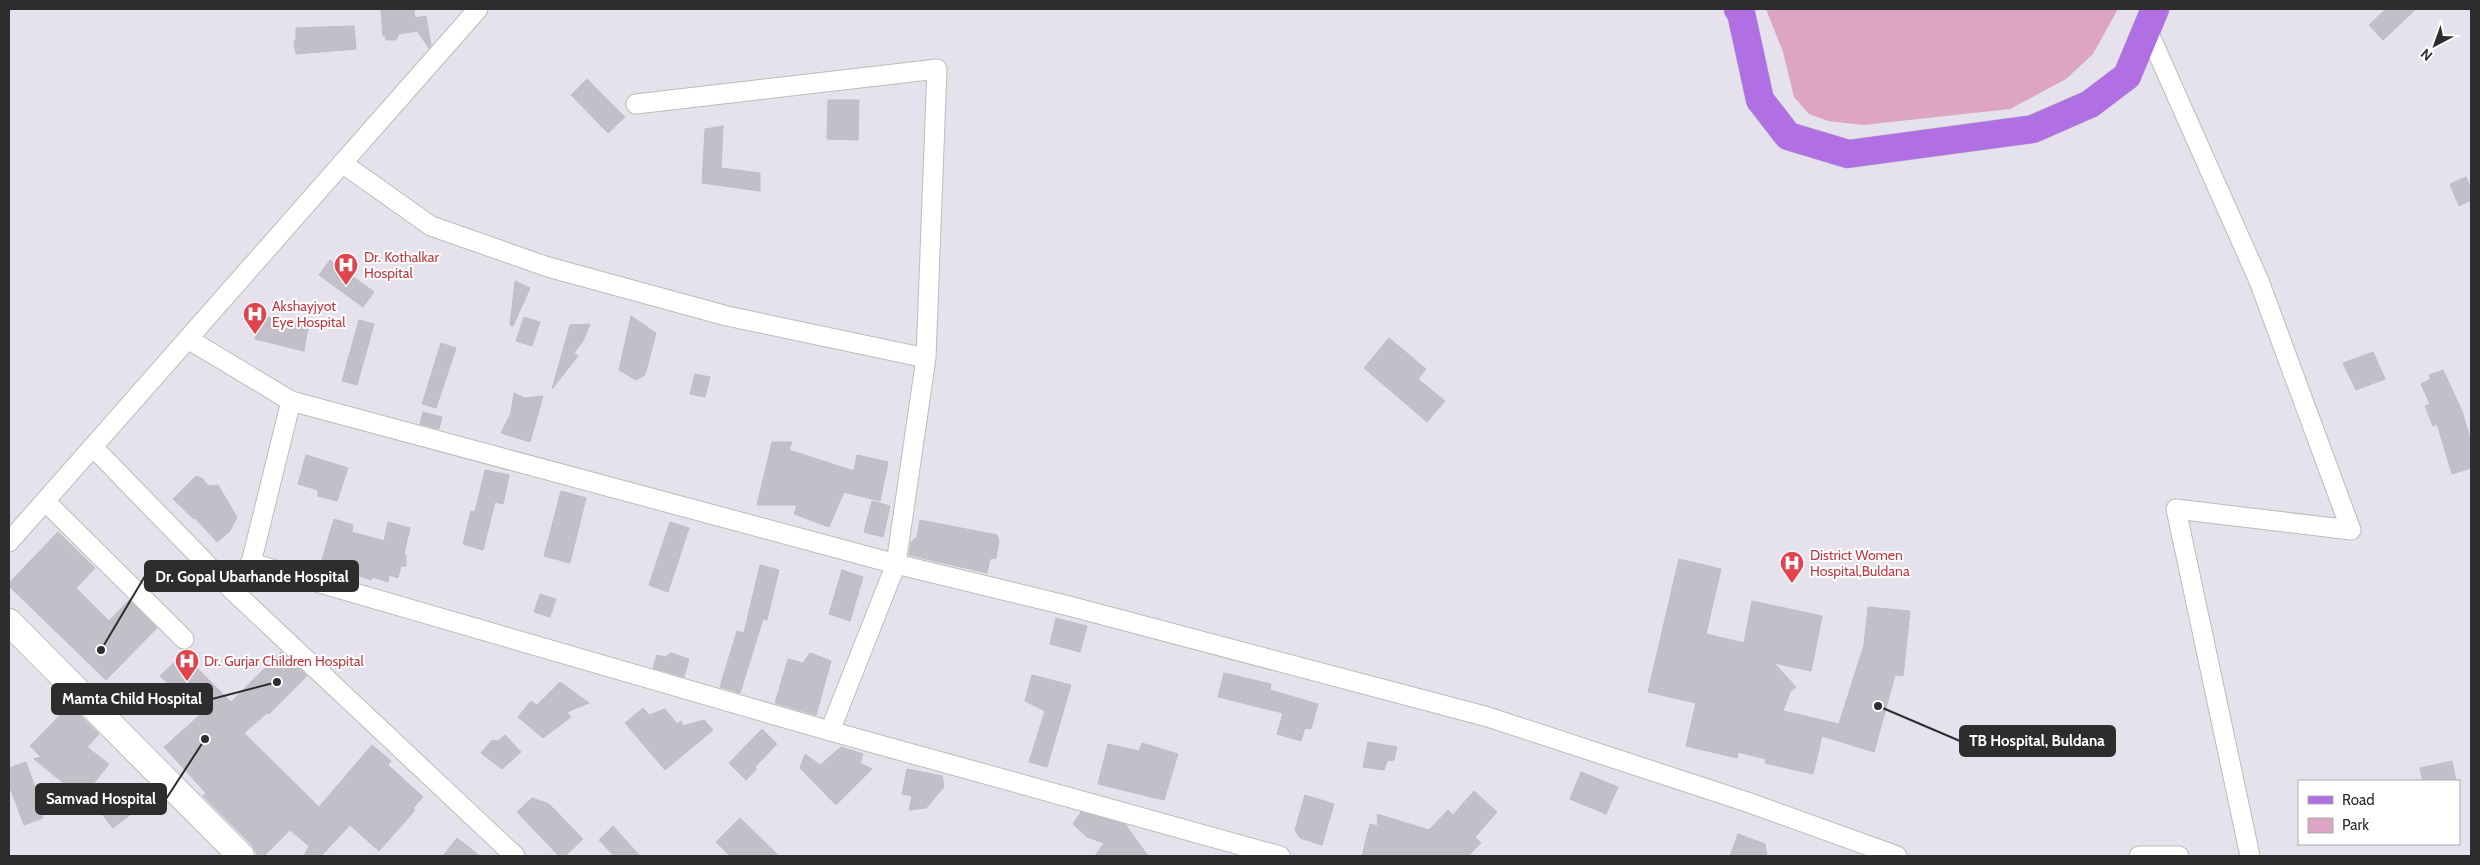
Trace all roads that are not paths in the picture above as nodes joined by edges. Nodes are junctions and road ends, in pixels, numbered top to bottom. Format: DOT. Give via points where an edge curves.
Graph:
graph roads {
  1 [pos="478,9"];
  2 [pos="1738,9"];
  3 [pos="2151,19"];
  4 [pos="636,104"];
  5 [pos="342,163"];
  6 [pos="188,339"];
  7 [pos="926,358"];
  8 [pos="291,401"];
  9 [pos="93,447"];
  10 [pos="45,501"];
  11 [pos="9,542"];
  12 [pos="251,563"];
  13 [pos="896,564"];
  14 [pos="228,586"];
  15 [pos="9,622"];
  16 [pos="184,639"];
  17 [pos="830,731"];
  18 [pos="241,856"];
  19 [pos="515,856"];
  20 [pos="1280,856"];
  21 [pos="1897,856"];
  22 [pos="2140,856"];
  23 [pos="2179,856"];
  24 [pos="2250,856"];
  1 -- 5 [label="street"];
  2 -- 3 [label="main road" via="1760,100 1788,136 1848,154 2033,129 2090,104 2127,76"];
  3 -- 24 [label="street" via="2259,281 2351,530 2176,510"];
  4 -- 7 [label="street" via="937,69"];
  5 -- 6 [label="street"];
  5 -- 7 [label="street" via="431,226 548,267 727,316"];
  6 -- 8 [label="street"];
  6 -- 9 [label="street"];
  7 -- 13 [label="street"];
  8 -- 12 [label="street"];
  8 -- 13 [label="street"];
  9 -- 10 [label="street"];
  9 -- 14 [label="street"];
  10 -- 11 [label="street"];
  10 -- 16 [label="street"];
  12 -- 14 [label="street"];
  12 -- 17 [label="street"];
  13 -- 17 [label="street"];
  13 -- 21 [label="street" via="1069,606 1488,718 1746,802"];
  14 -- 19 [label="street"];
  15 -- 18 [label="street"];
  17 -- 20 [label="street"];
  22 -- 23 [label="street"];
}
